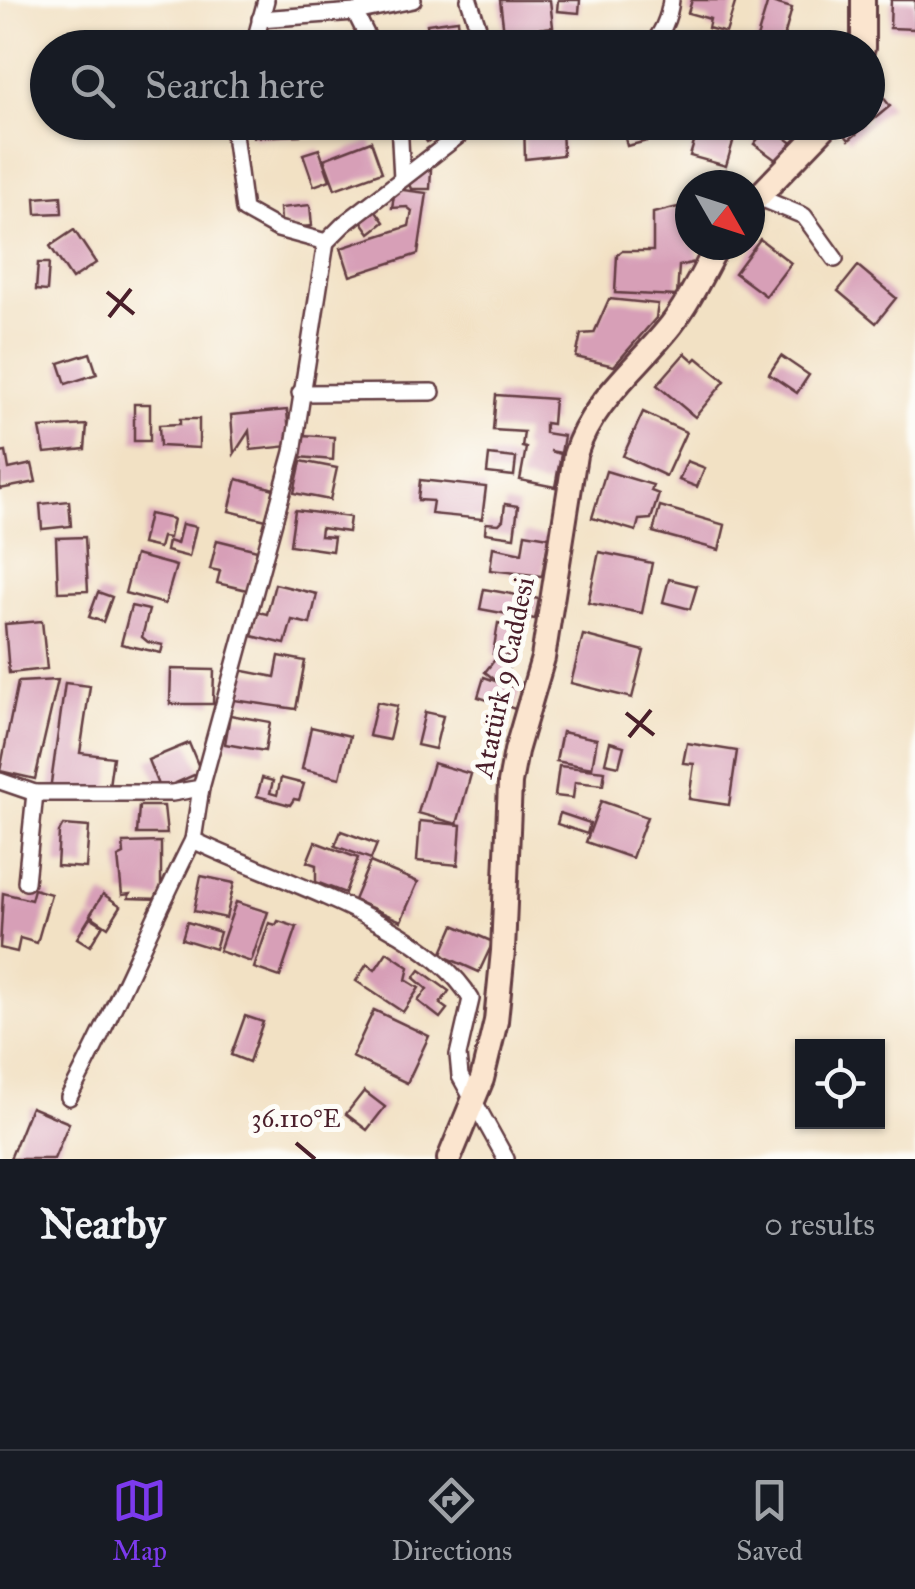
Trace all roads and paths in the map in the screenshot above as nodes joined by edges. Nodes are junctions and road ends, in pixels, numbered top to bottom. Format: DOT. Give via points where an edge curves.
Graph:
graph roads {
  1 [pos="266,0"];
  2 [pos="413,0"];
  3 [pos="470,0"];
  4 [pos="671,0"];
  5 [pos="863,0"];
  6 [pos="355,12"];
  7 [pos="260,19"];
  8 [pos="258,30"];
  9 [pos="364,30"];
  10 [pos="479,30"];
  11 [pos="662,30"];
  12 [pos="863,30"];
  13 [pos="235,140"];
  14 [pos="401,140"];
  15 [pos="453,140"];
  16 [pos="813,140"];
  17 [pos="402,179"];
  18 [pos="765,190"];
  19 [pos="765,204"];
  20 [pos="326,242"];
  21 [pos="710,260"];
  22 [pos="835,260"];
  23 [pos="432,392"];
  24 [pos="300,394"];
  25 [pos="0,781"];
  26 [pos="201,788"];
  27 [pos="35,793"];
  28 [pos="194,840"];
  29 [pos="26,882"];
  30 [pos="69,1097"];
  31 [pos="474,1100"];
  32 [pos="450,1158"];
  33 [pos="506,1159"];
  1 -- 7 [label="street"];
  2 -- 6 [label="street"];
  3 -- 10 [label="street"];
  4 -- 11 [label="street"];
  5 -- 12 [label="street"];
  6 -- 7 [label="street"];
  6 -- 9 [label="street"];
  7 -- 8 [label="street"];
  13 -- 20 [label="street" via="244,210 278,229"];
  14 -- 17 [label="street"];
  15 -- 17 [label="street"];
  16 -- 18 [label="street"];
  17 -- 20 [label="street"];
  19 -- 22 [label="street" via="804,216"];
  20 -- 24 [label="street"];
  21 -- 31 [label="street, Atatürk 9 Caddesi" via="672,324 588,423 575,455 543,658 507,808 501,982"];
  23 -- 24 [label="street"];
  24 -- 26 [label="street" via="293,452"];
  25 -- 27 [label="street"];
  26 -- 27 [label="street"];
  26 -- 28 [label="street"];
  27 -- 29 [label="street"];
  28 -- 30 [label="street"];
  28 -- 31 [label="street" via="418,944 460,980 471,999 460,1076"];
  31 -- 32 [label="street, Atatürk 9 Caddesi"];
  31 -- 33 [label="street"];
}
